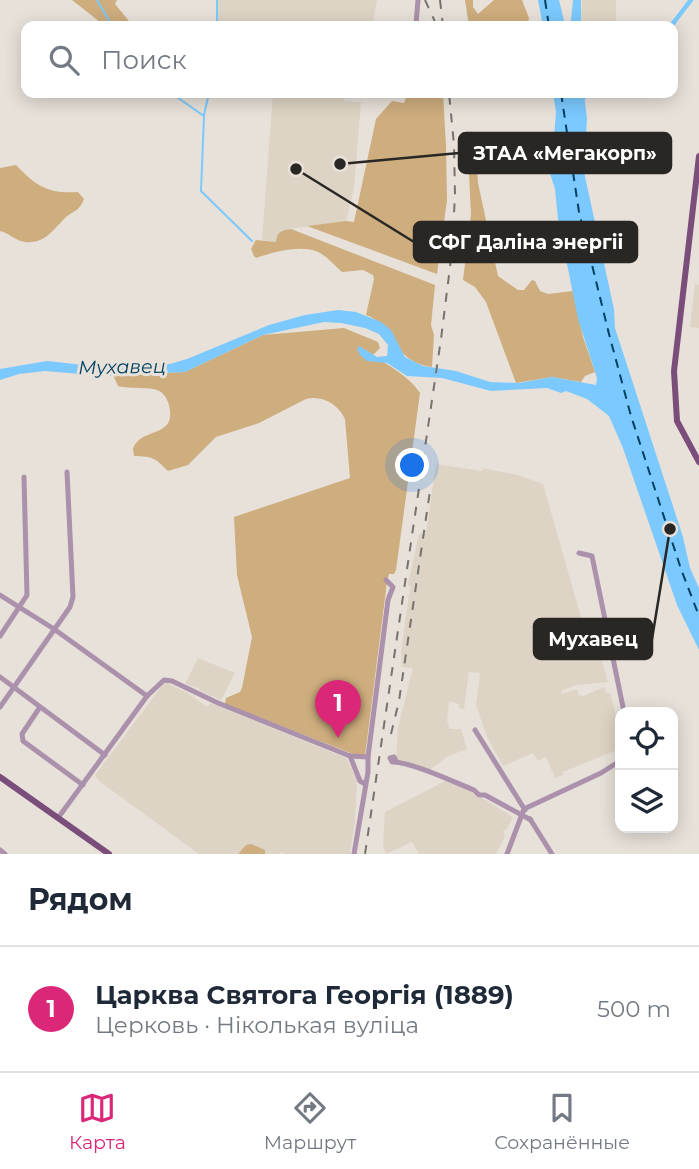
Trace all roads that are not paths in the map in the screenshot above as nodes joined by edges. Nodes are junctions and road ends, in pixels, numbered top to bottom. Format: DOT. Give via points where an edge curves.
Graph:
graph roads {
  1 [pos="418,0"];
  2 [pos="416,21"];
  3 [pos="699,156"];
  4 [pos="699,462"];
  5 [pos="67,472"];
  6 [pos="24,477"];
  7 [pos="579,553"];
  8 [pos="386,580"];
  9 [pos="0,594"];
  10 [pos="20,607"];
  11 [pos="54,629"];
  12 [pos="0,636"];
  13 [pos="0,677"];
  14 [pos="13,688"];
  15 [pos="147,696"];
  16 [pos="0,707"];
  17 [pos="40,707"];
  18 [pos="623,707"];
  19 [pos="475,730"];
  20 [pos="105,754"];
  21 [pos="350,756"];
  22 [pos="368,757"];
  23 [pos="396,761"];
  24 [pos="615,764"];
  25 [pos="0,777"];
  26 [pos="365,784"];
  27 [pos="82,785"];
  28 [pos="524,811"];
  29 [pos="58,818"];
  30 [pos="0,849"];
  31 [pos="5,854"];
  32 [pos="109,854"];
  33 [pos="354,854"];
  34 [pos="507,854"];
  35 [pos="552,854"];
  1 -- 2 [label="street"];
  3 -- 4 [label="main road" via="674,371 677,421"];
  5 -- 11 [label="street" via="74,597"];
  6 -- 10 [label="street" via="27,590"];
  7 -- 18 [label="street" via="592,556"];
  8 -- 22 [label="street" via="393,587 387,600"];
  9 -- 10 [label="street"];
  10 -- 11 [label="street"];
  10 -- 12 [label="street"];
  11 -- 14 [label="street"];
  11 -- 15 [label="street"];
  13 -- 14 [label="street"];
  14 -- 16 [label="street"];
  14 -- 17 [label="street"];
  15 -- 20 [label="street"];
  15 -- 21 [label="street" via="160,682 172,681"];
  17 -- 20 [label="street"];
  17 -- 27 [label="street" via="22,734 23,741"];
  19 -- 28 [label="street"];
  20 -- 27 [label="street"];
  21 -- 22 [label="street"];
  21 -- 26 [label="street"];
  22 -- 26 [label="street"];
  23 -- 28 [label="street"];
  24 -- 28 [label="street"];
  25 -- 29 [label="main road"];
  26 -- 33 [label="street"];
  27 -- 29 [label="street"];
  28 -- 34 [label="street"];
  28 -- 35 [label="street"];
  29 -- 32 [label="main road"];
  30 -- 31 [label="street"];
}
